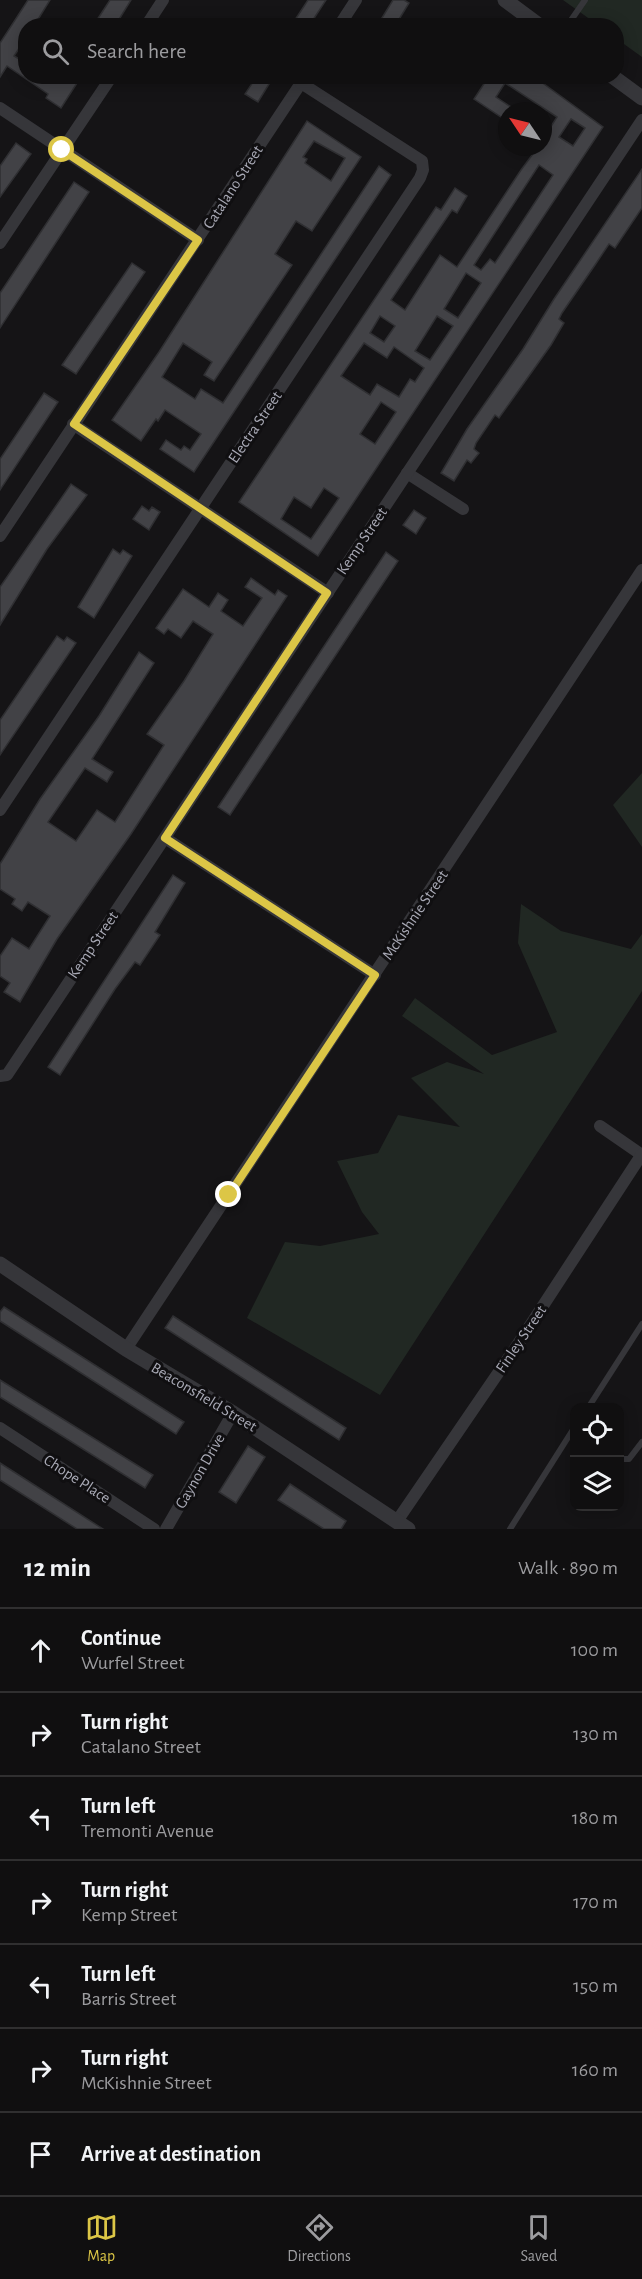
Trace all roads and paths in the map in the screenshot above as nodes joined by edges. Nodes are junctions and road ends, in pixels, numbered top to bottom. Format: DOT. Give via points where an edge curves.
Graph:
graph roads {
  1 [pos="163,0"];
  2 [pos="356,0"];
  3 [pos="505,0"];
  4 [pos="585,0"];
  5 [pos="151,18"];
  6 [pos="344,18"];
  7 [pos="529,18"];
  8 [pos="573,18"];
  9 [pos="107,84"];
  10 [pos="300,84"];
  11 [pos="309,84"];
  12 [pos="623,84"];
  13 [pos="642,98"];
  14 [pos="0,108"];
  15 [pos="642,120"];
  16 [pos="62,150"];
  17 [pos="198,240"];
  18 [pos="0,243"];
  19 [pos="74,424"];
  20 [pos="407,473"];
  21 [pos="201,508"];
  22 [pos="463,509"];
  23 [pos="0,536"];
  24 [pos="642,570"];
  25 [pos="327,593"];
  26 [pos="0,810"];
  27 [pos="165,838"];
  28 [pos="375,975"];
  29 [pos="0,1076"];
  30 [pos="600,1126"];
  31 [pos="642,1155"];
  32 [pos="0,1264"];
  33 [pos="642,1324"];
  34 [pos="640,1332"];
  35 [pos="126,1349"];
  36 [pos="591,1403"];
  37 [pos="233,1413"];
  38 [pos="0,1428"];
  39 [pos="570,1435"];
  40 [pos="642,1442"];
  41 [pos="624,1460"];
  42 [pos="402,1525"];
  43 [pos="154,1529"];
  44 [pos="166,1529"];
  45 [pos="510,1529"];
  1 -- 5 [label="street"];
  2 -- 6 [label="street"];
  3 -- 7 [label="street"];
  4 -- 8 [label="lane"];
  9 -- 16 [label="street"];
  10 -- 17 [label="street, Catalano Street"];
  11 -- 21 [label="street, Electra Street" via="422,161 423,170"];
  12 -- 13 [label="street"];
  14 -- 16 [label="street"];
  15 -- 20 [label="street, Kemp Street"];
  16 -- 17 [label="street"];
  16 -- 18 [label="street"];
  17 -- 19 [label="street, Catalano Street"];
  19 -- 21 [label="street"];
  19 -- 23 [label="street, Catalano Street"];
  20 -- 22 [label="street"];
  20 -- 25 [label="street, Kemp Street"];
  21 -- 25 [label="street"];
  21 -- 26 [label="street, Electra Street"];
  24 -- 28 [label="street, McKishnie Street"];
  25 -- 27 [label="street, Kemp Street"];
  27 -- 28 [label="street"];
  27 -- 29 [label="street, Kemp Street" via="7,1075"];
  28 -- 35 [label="street, McKishnie Street"];
  30 -- 31 [label="street"];
  31 -- 42 [label="street, Finley Street"];
  32 -- 35 [label="street, Beaconsfield Street"];
  33 -- 34 [label="lane"];
  34 -- 36 [label="lane"];
  35 -- 37 [label="street, Beaconsfield Street"];
  37 -- 42 [label="street, Beaconsfield Street"];
  37 -- 44 [label="street, Gaynon Drive"];
  38 -- 43 [label="street, Chope Place"];
  39 -- 45 [label="lane"];
  40 -- 41 [label="lane" via="629,1459"];
}
